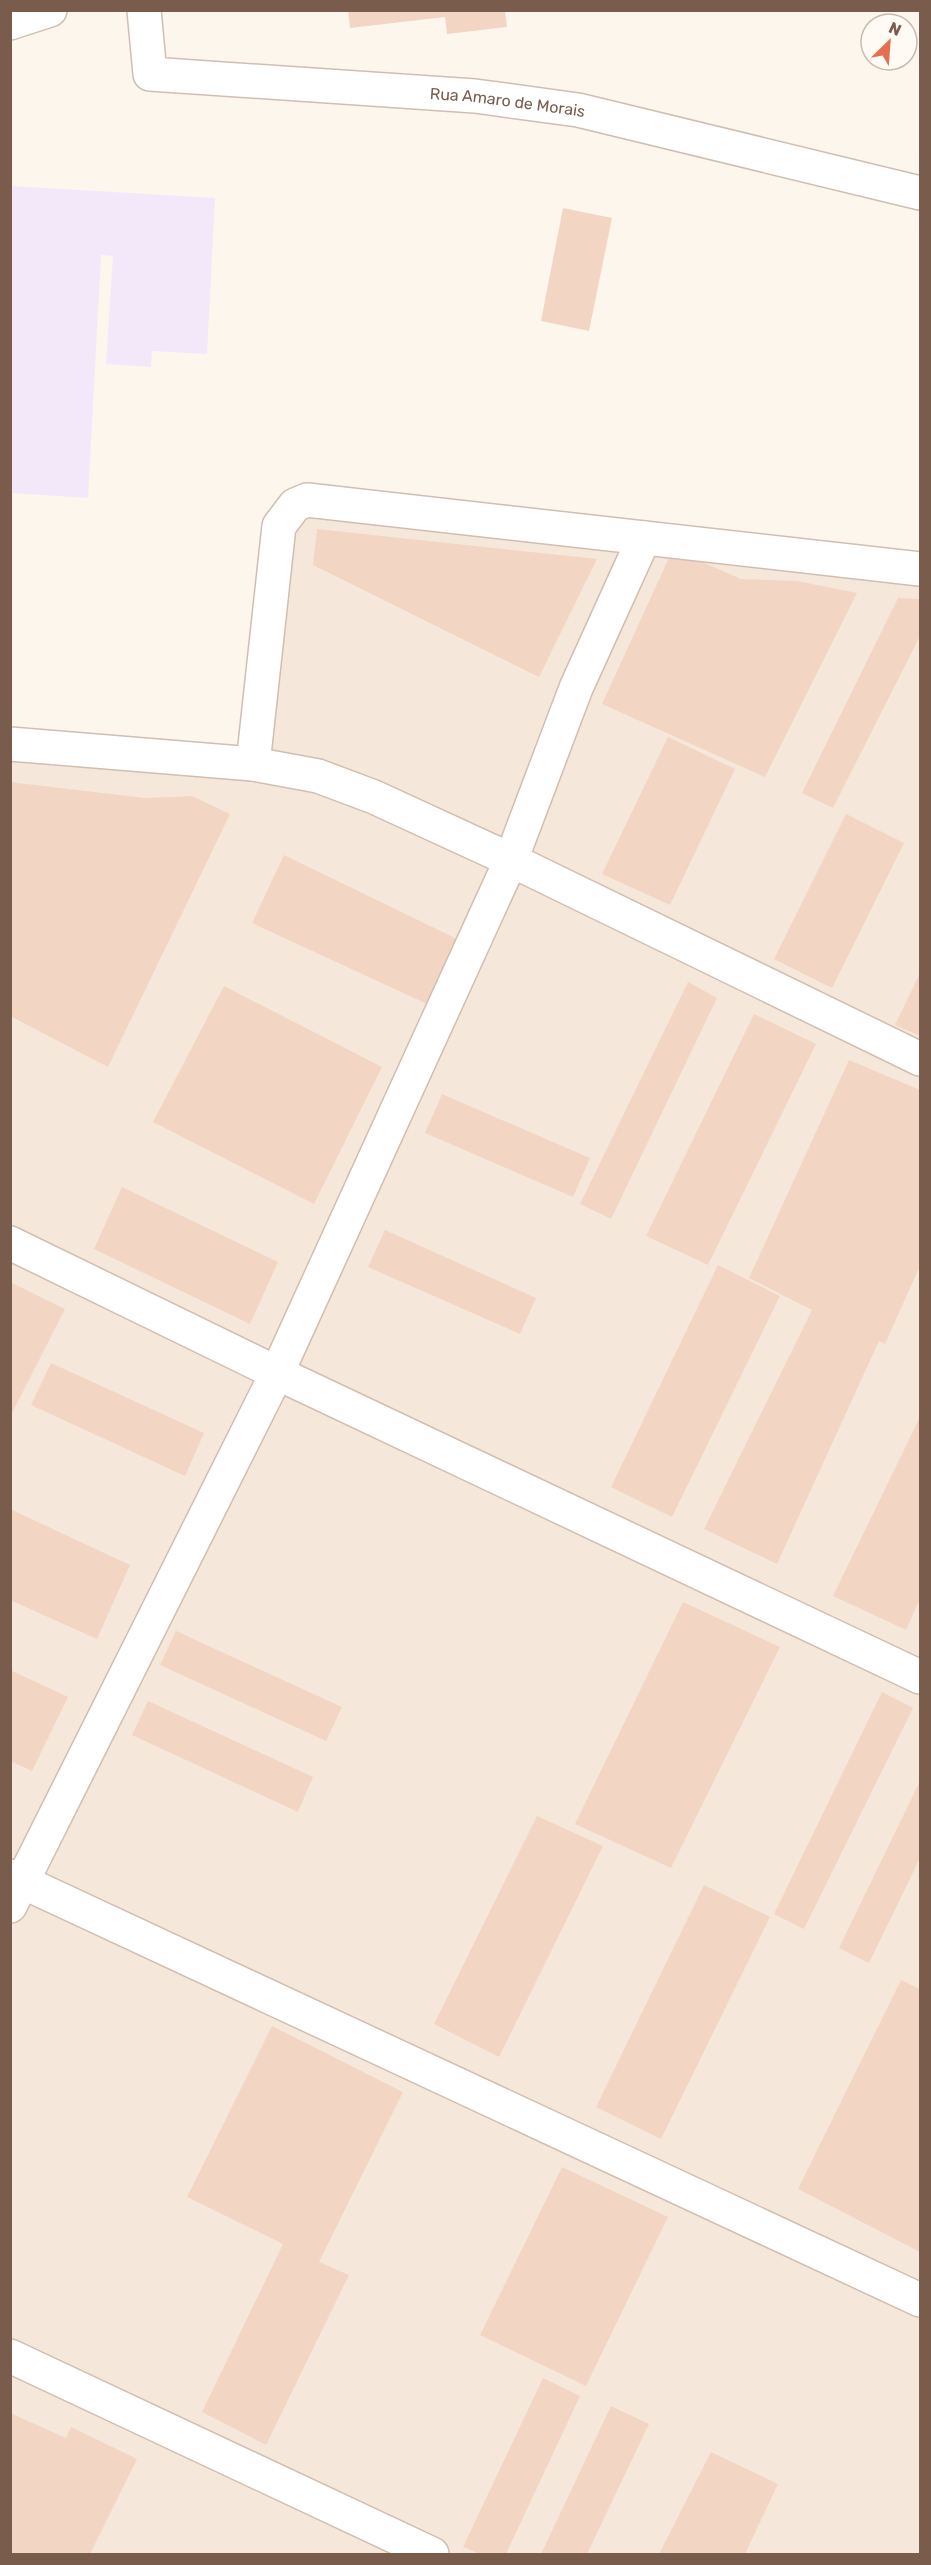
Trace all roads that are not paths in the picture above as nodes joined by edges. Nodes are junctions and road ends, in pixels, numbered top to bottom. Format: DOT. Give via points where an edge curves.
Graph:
graph roads {
  1 [pos="50,10"];
  2 [pos="144,10"];
  3 [pos="12,23"];
  4 [pos="921,193"];
  5 [pos="644,538"];
  6 [pos="921,569"];
  7 [pos="10,744"];
  8 [pos="253,764"];
  9 [pos="511,860"];
  10 [pos="921,1059"];
  11 [pos="10,1243"];
  12 [pos="277,1373"];
  13 [pos="921,1677"];
  14 [pos="14,1888"];
  15 [pos="921,2300"];
  16 [pos="10,2356"];
  17 [pos="432,2554"];
  1 -- 3 [label="street"];
  2 -- 4 [label="street, Rua Amaro de Morais" via="150,74 475,96 578,110"];
  5 -- 6 [label="street"];
  5 -- 8 [label="street" via="307,500 295,505 279,526"];
  5 -- 9 [label="street" via="576,688"];
  7 -- 8 [label="street"];
  8 -- 9 [label="street" via="318,776 375,797"];
  9 -- 10 [label="street"];
  9 -- 12 [label="street"];
  11 -- 12 [label="street"];
  12 -- 13 [label="street"];
  12 -- 14 [label="street"];
  14 -- 15 [label="street"];
  16 -- 17 [label="street"];
}
